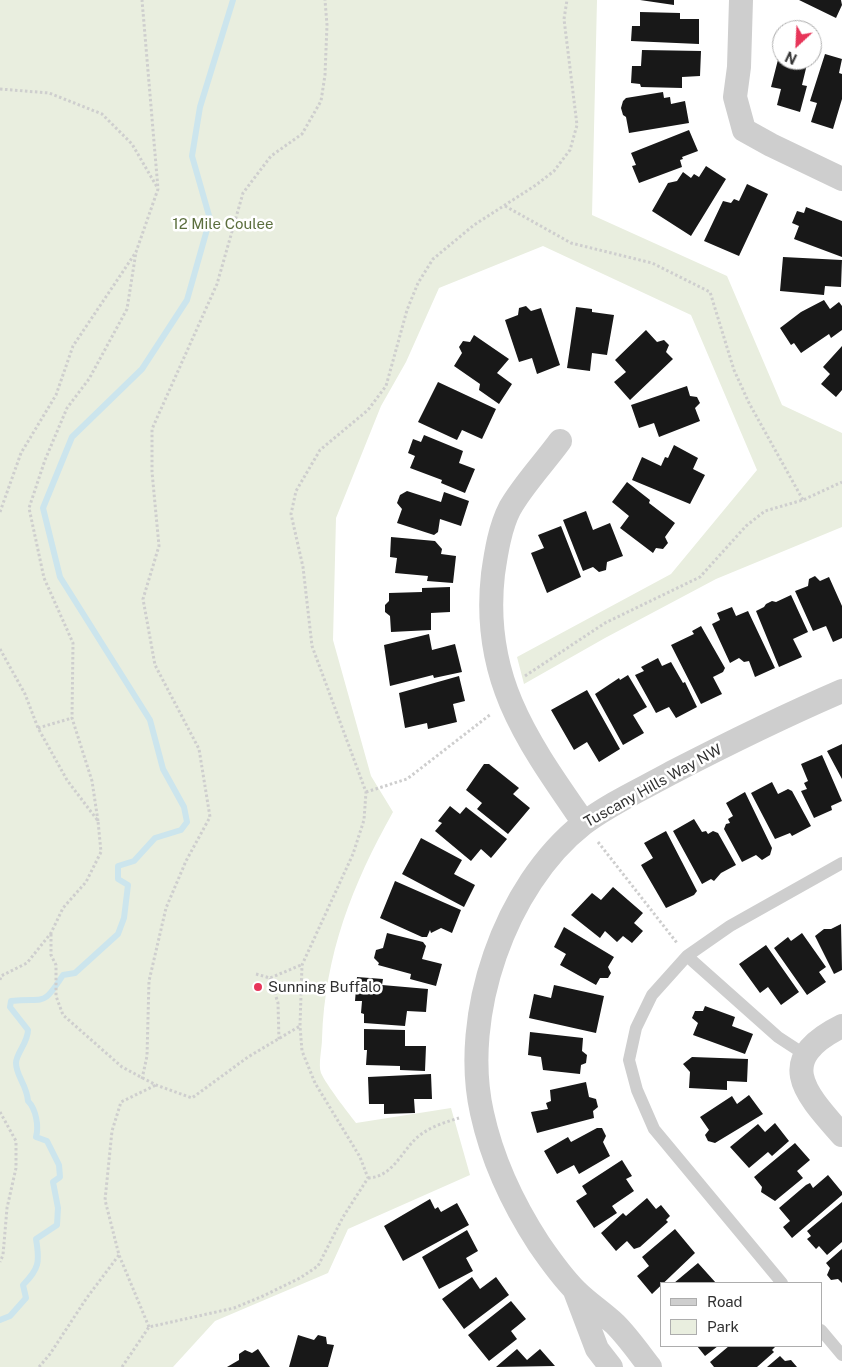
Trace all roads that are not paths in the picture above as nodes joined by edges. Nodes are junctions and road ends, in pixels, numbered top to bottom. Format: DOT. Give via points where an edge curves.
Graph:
graph roads {
  1 [pos="741,0"];
  2 [pos="842,179"];
  3 [pos="560,441"];
  4 [pos="842,691"];
  5 [pos="584,823"];
  6 [pos="842,863"];
  7 [pos="687,956"];
  8 [pos="842,1026"];
  9 [pos="804,1054"];
  10 [pos="842,1135"];
  11 [pos="781,1282"];
  12 [pos="575,1290"];
  13 [pos="822,1331"];
  14 [pos="842,1355"];
  15 [pos="610,1367"];
  16 [pos="650,1367"];
  1 -- 2 [label="street" via="735,97 744,130"];
  3 -- 5 [label="street" via="510,509 495,561 491,616 499,671 507,696 526,738"];
  4 -- 5 [label="street, Tuscany Hills Way NW" via="719,748"];
  5 -- 12 [label="street, Tuscany Hills Way NW" via="540,869 508,924 496,954 480,1015 478,1079 482,1111 499,1166 539,1244"];
  6 -- 7 [label="lane" via="730,926"];
  7 -- 9 [label="lane" via="778,1037"];
  7 -- 11 [label="lane" via="652,994 636,1028 629,1060 637,1090 654,1129"];
  8 -- 9 [label="street"];
  9 -- 10 [label="street" via="800,1077 810,1098"];
  12 -- 15 [label="street, Tuscany Hills Way NW" via="597,1349"];
  12 -- 16 [label="street, Tuscany Hills Way NW" via="616,1325"];
  13 -- 14 [label="lane"];
}
